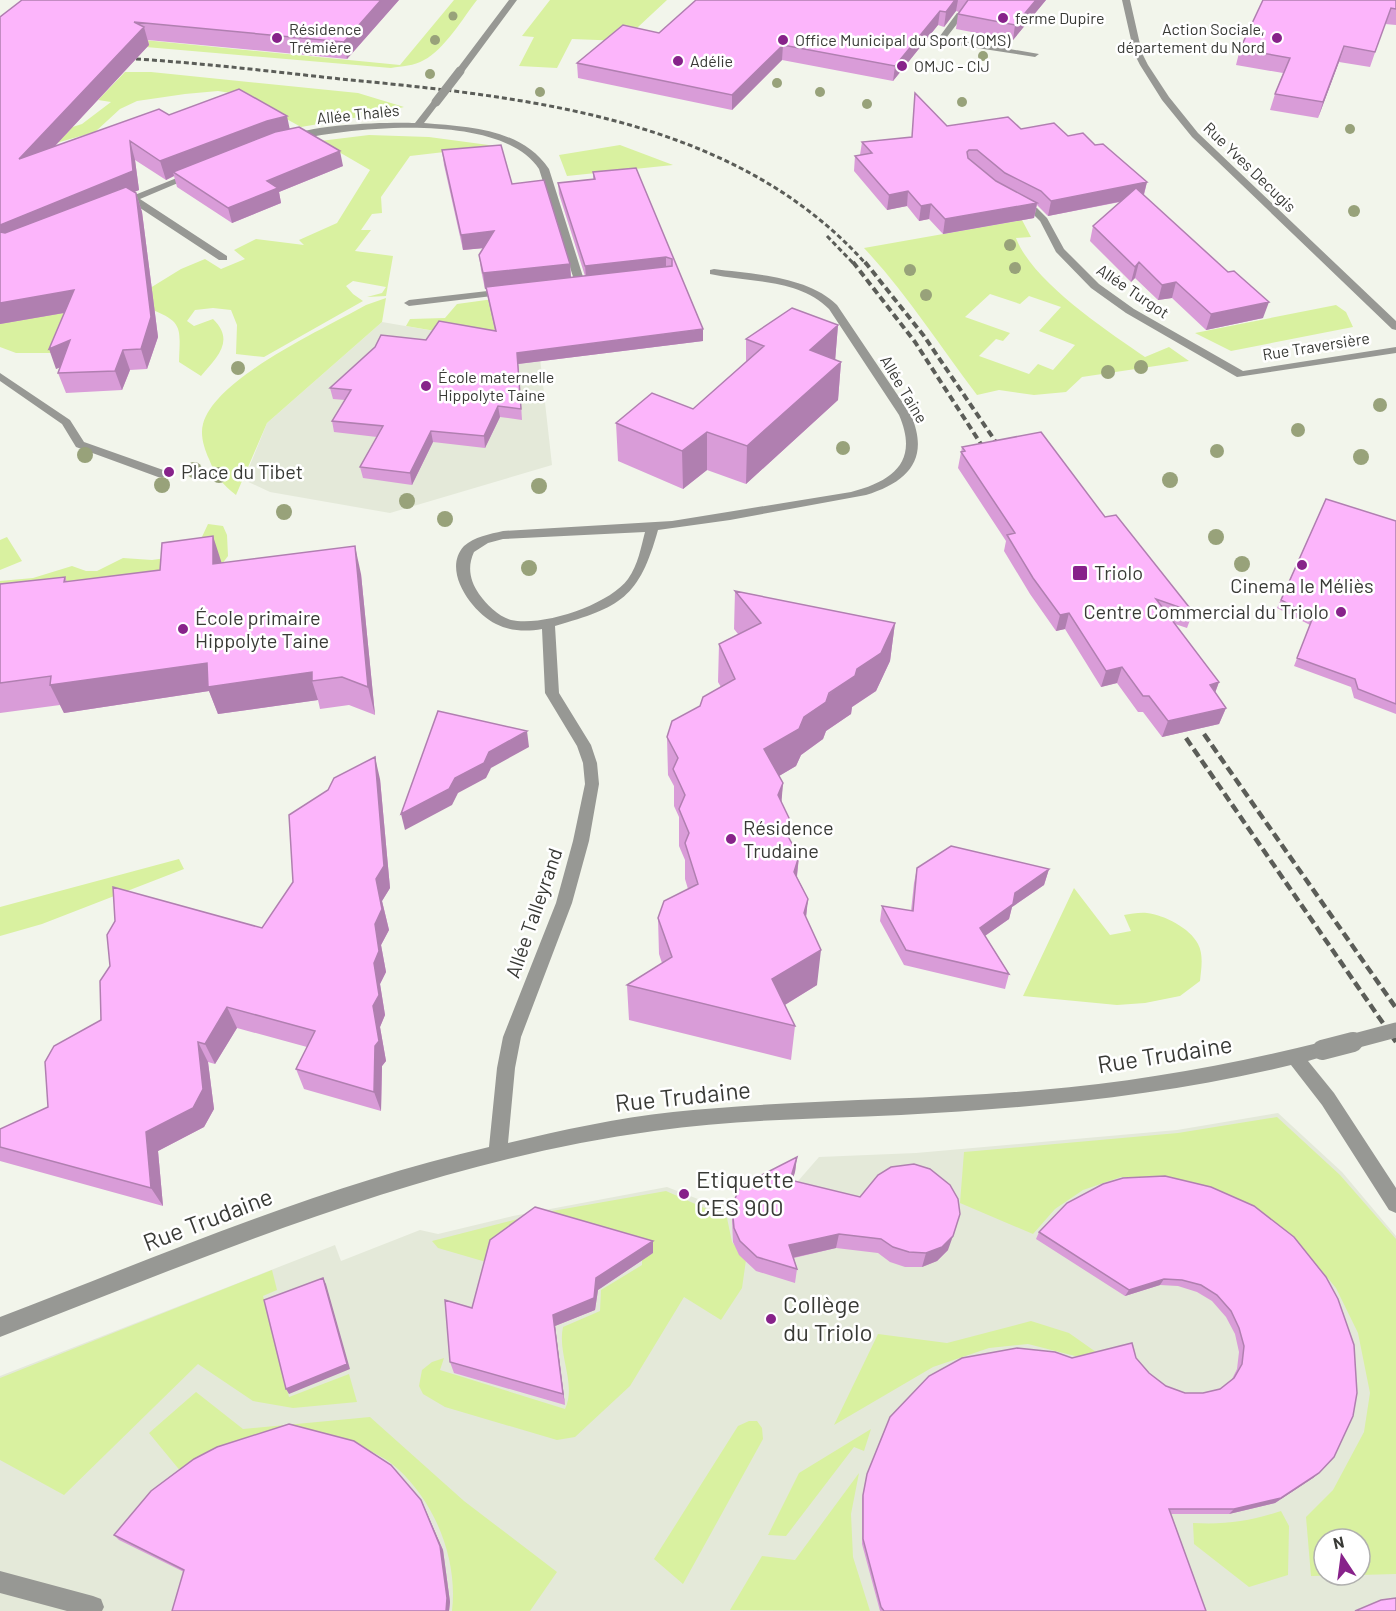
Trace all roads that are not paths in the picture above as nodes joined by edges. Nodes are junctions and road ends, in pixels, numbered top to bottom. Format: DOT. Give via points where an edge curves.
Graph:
graph roads {
  1 [pos="513,0"];
  2 [pos="1126,0"];
  3 [pos="960,15"];
  4 [pos="1035,54"];
  5 [pos="419,124"];
  6 [pos="284,141"];
  7 [pos="206,169"];
  8 [pos="1006,197"];
  9 [pos="132,198"];
  10 [pos="111,207"];
  11 [pos="223,258"];
  12 [pos="714,272"];
  13 [pos="580,283"];
  14 [pos="516,290"];
  15 [pos="409,303"];
  16 [pos="1396,327"];
  17 [pos="1396,350"];
  18 [pos="1241,375"];
  19 [pos="0,376"];
  20 [pos="162,474"];
  21 [pos="653,526"];
  22 [pos="548,624"];
  23 [pos="1396,1030"];
  24 [pos="1295,1057"];
  25 [pos="498,1152"];
  26 [pos="1396,1204"];
  27 [pos="0,1328"];
  28 [pos="0,1582"];
  29 [pos="93,1607"];
  1 -- 5 [label="street, Allée Thalès, bridge"];
  2 -- 16 [label="street, Rue Yves Decugis" via="1144,65 1195,135"];
  3 -- 4 [label="street" via="941,40"];
  5 -- 6 [label="street, Allée Thalès" via="357,126"];
  5 -- 13 [label="street, Allée Thalès" via="500,137 532,153 544,169"];
  7 -- 9 [label="street"];
  8 -- 18 [label="street, Allée Turgot" via="1034,210 1044,220 1060,250 1095,286 1130,311"];
  9 -- 10 [label="street"];
  9 -- 11 [label="street"];
  12 -- 21 [label="street, Allée Taine" via="792,285 834,307 913,431 911,458 894,478 861,493"];
  14 -- 15 [label="street"];
  17 -- 18 [label="street, Rue Traversière"];
  19 -- 20 [label="street" via="66,422 80,444"];
  21 -- 22 [label="street, Allée Taine" via="641,568 630,586 605,605"];
  21 -- 22 [label="street, Allée Taine" via="523,532 484,540 469,549 462,571 485,612 510,625"];
  22 -- 25 [label="street, Allée Talleyrand" via="552,693 584,746 592,783 564,903 512,1037"];
  23 -- 24 [label="street, Rue Trudaine, bridge"];
  24 -- 25 [label="street, Rue Trudaine" via="1147,1087 1040,1098 654,1122"];
  24 -- 26 [label="street" via="1328,1099"];
  25 -- 27 [label="street, Rue Trudaine" via="346,1196"];
  28 -- 29 [label="street"];
}
